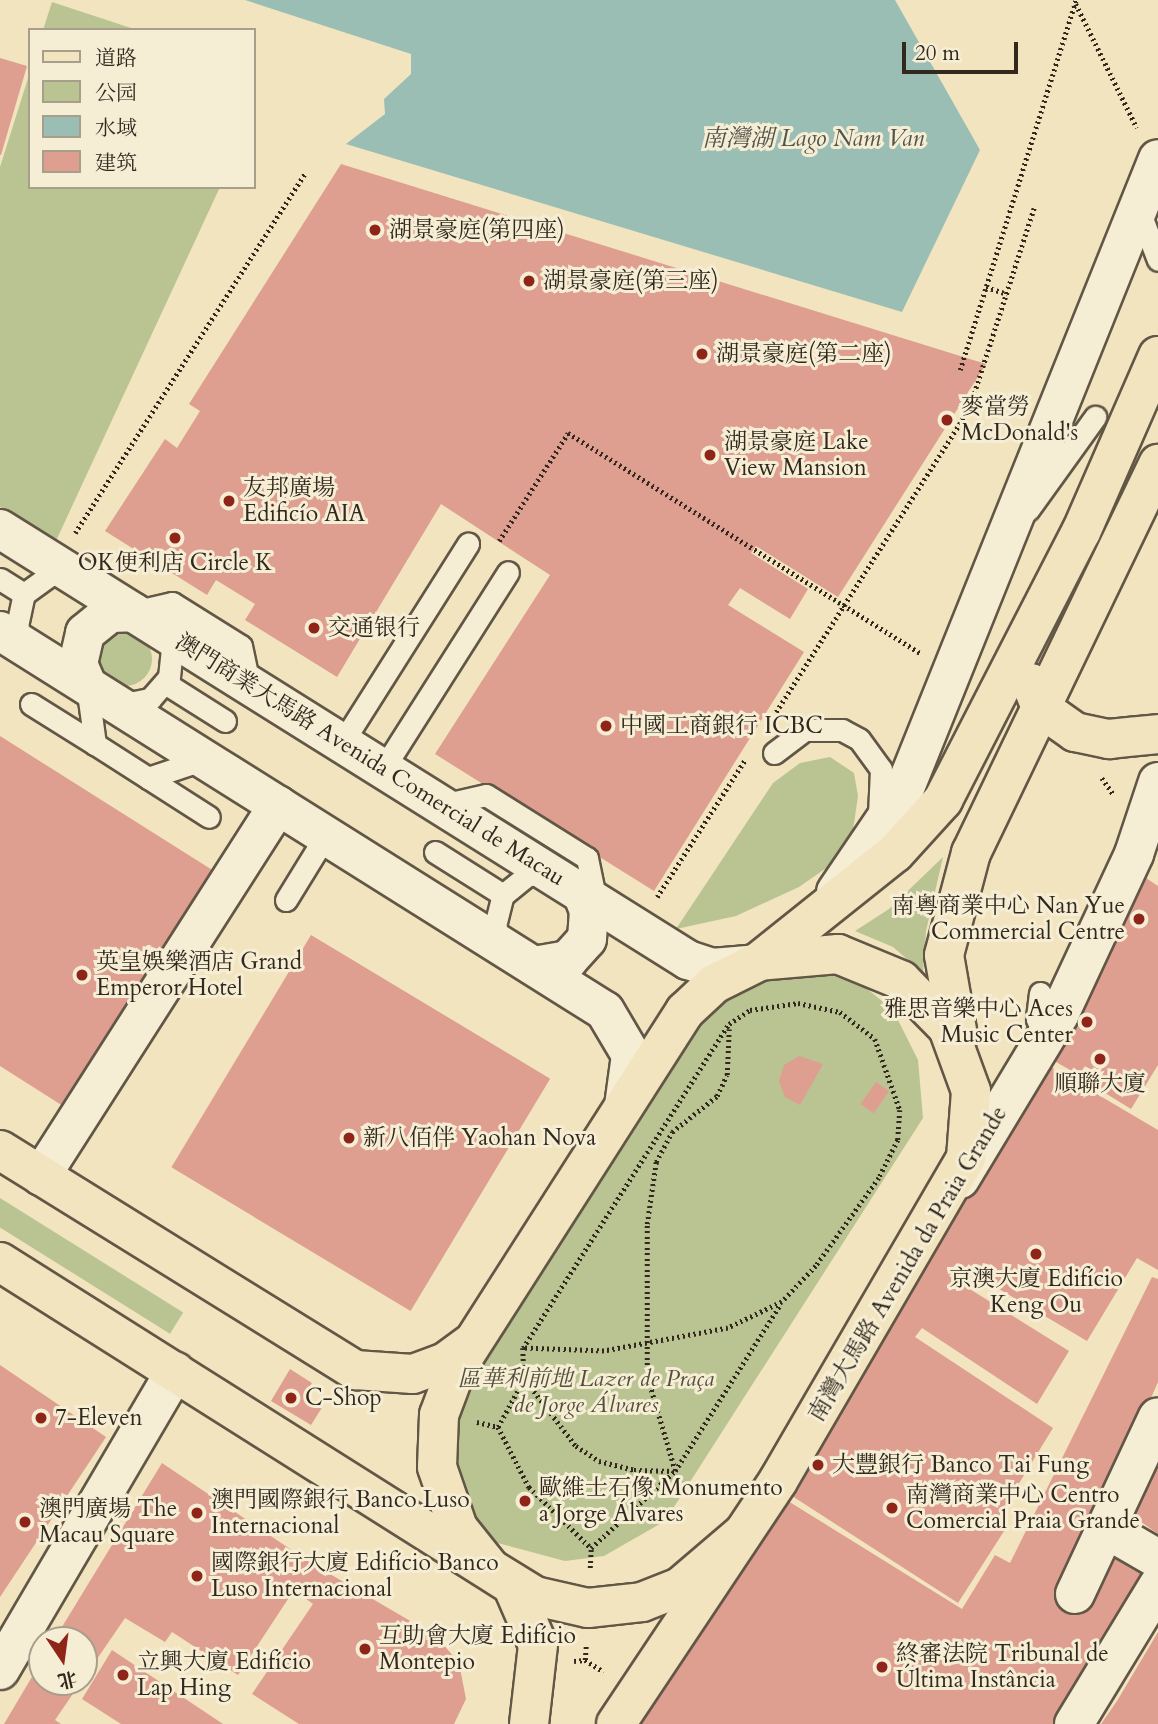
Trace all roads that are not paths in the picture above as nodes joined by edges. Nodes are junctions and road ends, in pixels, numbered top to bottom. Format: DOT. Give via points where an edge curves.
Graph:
graph roads {
  1 [pos="1158,159"];
  2 [pos="1139,208"];
  3 [pos="1158,260"];
  4 [pos="1158,356"];
  5 [pos="1095,417"];
  6 [pos="1158,464"];
  7 [pos="1015,524"];
  8 [pos="0,529"];
  9 [pos="468,544"];
  10 [pos="64,568"];
  11 [pos="508,572"];
  12 [pos="0,579"];
  13 [pos="24,594"];
  14 [pos="149,622"];
  15 [pos="13,639"];
  16 [pos="1025,645"];
  17 [pos="165,683"];
  18 [pos="102,695"];
  19 [pos="31,704"];
  20 [pos="1041,708"];
  21 [pos="225,721"];
  22 [pos="1158,734"];
  23 [pos="342,743"];
  24 [pos="95,744"];
  25 [pos="774,753"];
  26 [pos="205,759"];
  27 [pos="383,769"];
  28 [pos="148,778"];
  29 [pos="1158,782"];
  30 [pos="278,805"];
  31 [pos="442,806"];
  32 [pos="209,817"];
  33 [pos="326,835"];
  34 [pos="869,850"];
  35 [pos="435,852"];
  36 [pos="1146,862"];
  37 [pos="576,890"];
  38 [pos="503,895"];
  39 [pos="286,900"];
  40 [pos="829,902"];
  41 [pos="519,957"];
  42 [pos="754,963"];
  43 [pos="1040,993"];
  44 [pos="1045,1038"];
  45 [pos="965,1065"];
  46 [pos="624,1106"];
  47 [pos="0,1150"];
  48 [pos="41,1176"];
  49 [pos="950,1196"];
  50 [pos="0,1262"];
  51 [pos="484,1325"];
  52 [pos="175,1372"];
  53 [pos="1158,1417"];
  54 [pos="1108,1530"];
  55 [pos="742,1534"];
  56 [pos="1158,1559"];
  57 [pos="512,1585"];
  58 [pos="1158,1586"];
  59 [pos="1074,1594"];
  60 [pos="0,1670"];
  61 [pos="529,1724"];
  62 [pos="616,1724"];
  63 [pos="1074,1724"];
  1 -- 2 [label="street"];
  2 -- 3 [label="lane"];
  2 -- 7 [label="street"];
  4 -- 16 [label="main road"];
  5 -- 7 [label="lane" via="1061,473"];
  6 -- 20 [label="main road"];
  7 -- 34 [label="street" via="948,671 904,793"];
  8 -- 10 [label="street, 澳門商業大馬路 Avenida Comercial de Macau"];
  9 -- 23 [label="lane"];
  10 -- 13 [label="lane"];
  10 -- 14 [label="street, 澳門商業大馬路 Avenida Comercial de Macau"];
  11 -- 27 [label="lane"];
  12 -- 13 [label="lane"];
  13 -- 15 [label="lane"];
  14 -- 17 [label="lane" via="172,663"];
  14 -- 18 [label="street" via="110,613 85,633 78,664"];
  14 -- 23 [label="street, 澳門商業大馬路 Avenida Comercial de Macau"];
  15 -- 18 [label="street"];
  16 -- 20 [label="main road"];
  16 -- 40 [label="main road" via="943,800 895,853"];
  17 -- 18 [label="lane" via="150,699"];
  17 -- 21 [label="lane"];
  18 -- 24 [label="lane"];
  18 -- 26 [label="street"];
  19 -- 24 [label="lane"];
  20 -- 22 [label="main road" via="1075,732 1109,739"];
  20 -- 45 [label="main road" via="954,902 943,956"];
  23 -- 27 [label="street, 澳門商業大馬路 Avenida Comercial de Macau"];
  24 -- 28 [label="lane"];
  25 -- 34 [label="lane" via="804,730 823,727 842,730 873,752 884,789"];
  26 -- 28 [label="lane"];
  26 -- 30 [label="street"];
  27 -- 31 [label="street, 澳門商業大馬路 Avenida Comercial de Macau"];
  28 -- 32 [label="lane"];
  29 -- 36 [label="street, 南灣大馬路 Avenida da Praia Grande"];
  30 -- 33 [label="street"];
  30 -- 48 [label="street"];
  31 -- 37 [label="street, 澳門商業大馬路 Avenida Comercial de Macau"];
  31 -- 37 [label="lane" via="486,794 587,858"];
  33 -- 39 [label="lane"];
  33 -- 41 [label="street"];
  34 -- 40 [label="street"];
  35 -- 38 [label="lane"];
  36 -- 44 [label="street, 南灣大馬路 Avenida da Praia Grande"];
  37 -- 38 [label="lane" via="528,875"];
  37 -- 41 [label="street" via="589,911 587,939 568,960"];
  37 -- 42 [label="street, 澳門商業大馬路 Avenida Comercial de Macau" via="699,965"];
  38 -- 41 [label="lane" via="495,926"];
  40 -- 42 [label="main road"];
  41 -- 46 [label="street" via="604,1011 621,1031 632,1068"];
  42 -- 45 [label="main road" via="825,953 890,972 932,1006"];
  42 -- 46 [label="main road" via="694,1002"];
  43 -- 44 [label="lane" via="1037,1019"];
  44 -- 49 [label="street, 南灣大馬路 Avenida da Praia Grande"];
  45 -- 49 [label="main road" via="971,1132"];
  46 -- 51 [label="main road"];
  47 -- 48 [label="main road"];
  48 -- 51 [label="main road" via="355,1370 388,1376 429,1370 459,1353"];
  49 -- 55 [label="main road, 南灣大馬路 Avenida da Praia Grande"];
  50 -- 52 [label="main road"];
  51 -- 57 [label="main road" via="442,1402 437,1467 458,1528"];
  52 -- 57 [label="main road"];
  52 -- 60 [label="street"];
  53 -- 54 [label="street"];
  54 -- 56 [label="street"];
  54 -- 59 [label="street"];
  55 -- 57 [label="main road" via="680,1587 628,1606 561,1604"];
  55 -- 62 [label="main road, 南灣大馬路 Avenida da Praia Grande"];
  57 -- 61 [label="main road" via="530,1613 538,1645"];
  58 -- 63 [label="street"];
}
